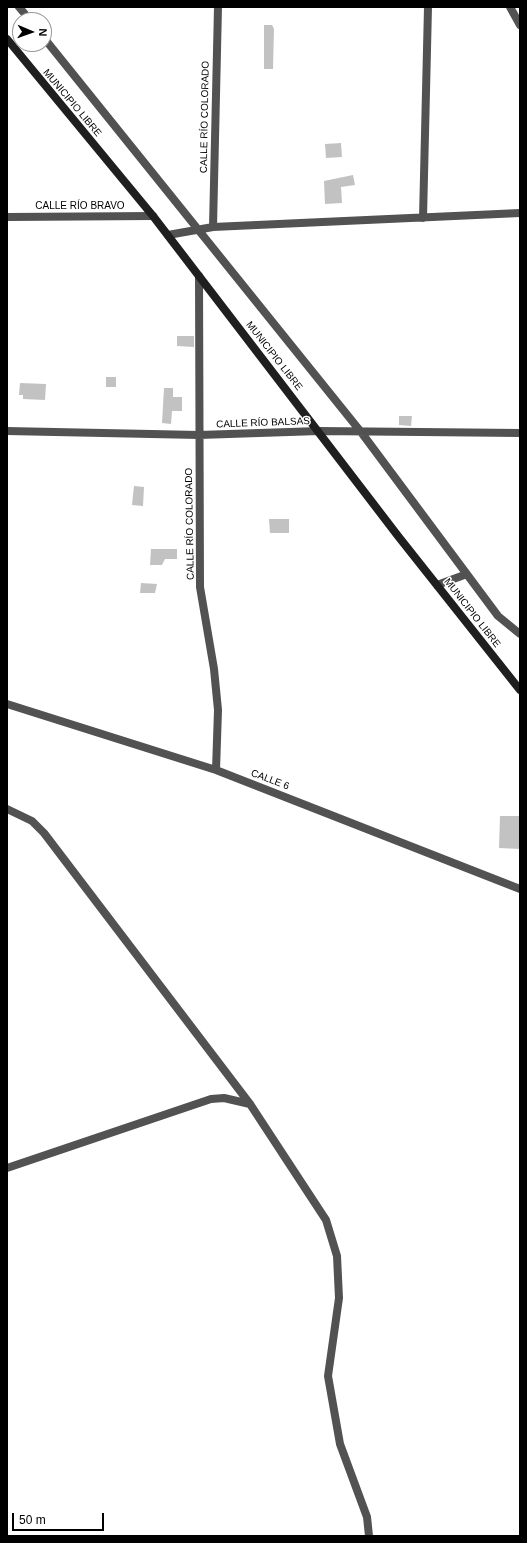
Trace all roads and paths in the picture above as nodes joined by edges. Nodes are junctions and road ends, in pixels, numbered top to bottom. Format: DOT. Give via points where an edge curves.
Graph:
graph roads {
  1 [pos="218,7"];
  2 [pos="428,7"];
  3 [pos="510,7"];
  4 [pos="520,25"];
  5 [pos="7,39"];
  6 [pos="52,48"];
  7 [pos="520,213"];
  8 [pos="153,216"];
  9 [pos="7,217"];
  10 [pos="423,218"];
  11 [pos="213,227"];
  12 [pos="196,229"];
  13 [pos="168,235"];
  14 [pos="199,276"];
  15 [pos="7,431"];
  16 [pos="319,431"];
  17 [pos="361,432"];
  18 [pos="520,433"];
  19 [pos="199,435"];
  20 [pos="467,574"];
  21 [pos="437,585"];
  22 [pos="520,634"];
  23 [pos="520,690"];
  24 [pos="7,704"];
  25 [pos="216,770"];
  26 [pos="7,809"];
  27 [pos="520,889"];
  28 [pos="250,1104"];
  29 [pos="7,1168"];
  30 [pos="369,1536"];
  1 -- 11 [label="street, CALLE RÍO COLORADO"];
  2 -- 10 [label="street"];
  3 -- 4 [label="street"];
  5 -- 8 [label="street, MUNICIPIO LIBRE"];
  6 -- 12 [label="street"];
  7 -- 10 [label="street"];
  8 -- 9 [label="street, CALLE RÍO BRAVO"];
  8 -- 13 [label="street, MUNICIPIO LIBRE"];
  10 -- 11 [label="street"];
  11 -- 12 [label="street"];
  12 -- 13 [label="street"];
  12 -- 17 [label="street"];
  13 -- 14 [label="street, MUNICIPIO LIBRE"];
  14 -- 16 [label="street, MUNICIPIO LIBRE"];
  14 -- 19 [label="street, CALLE RÍO COLORADO"];
  15 -- 19 [label="street, CALLE RÍO BALSAS"];
  16 -- 17 [label="street, CALLE RÍO BALSAS"];
  16 -- 19 [label="street, CALLE RÍO BALSAS"];
  16 -- 21 [label="street, MUNICIPIO LIBRE"];
  17 -- 18 [label="street, CALLE RÍO BALSAS"];
  17 -- 20 [label="street"];
  19 -- 25 [label="street, CALLE RÍO COLORADO" via="200,587 218,710"];
  20 -- 21 [label="street"];
  20 -- 22 [label="street" via="498,616"];
  21 -- 23 [label="street, MUNICIPIO LIBRE"];
  24 -- 25 [label="street, CALLE 6"];
  25 -- 27 [label="street, CALLE 6"];
  26 -- 28 [label="street" via="32,822 44,833"];
  28 -- 29 [label="street" via="224,1098 211,1099"];
  28 -- 30 [label="street" via="326,1220 337,1256 339,1298 328,1376 340,1444 366,1517"];
}
